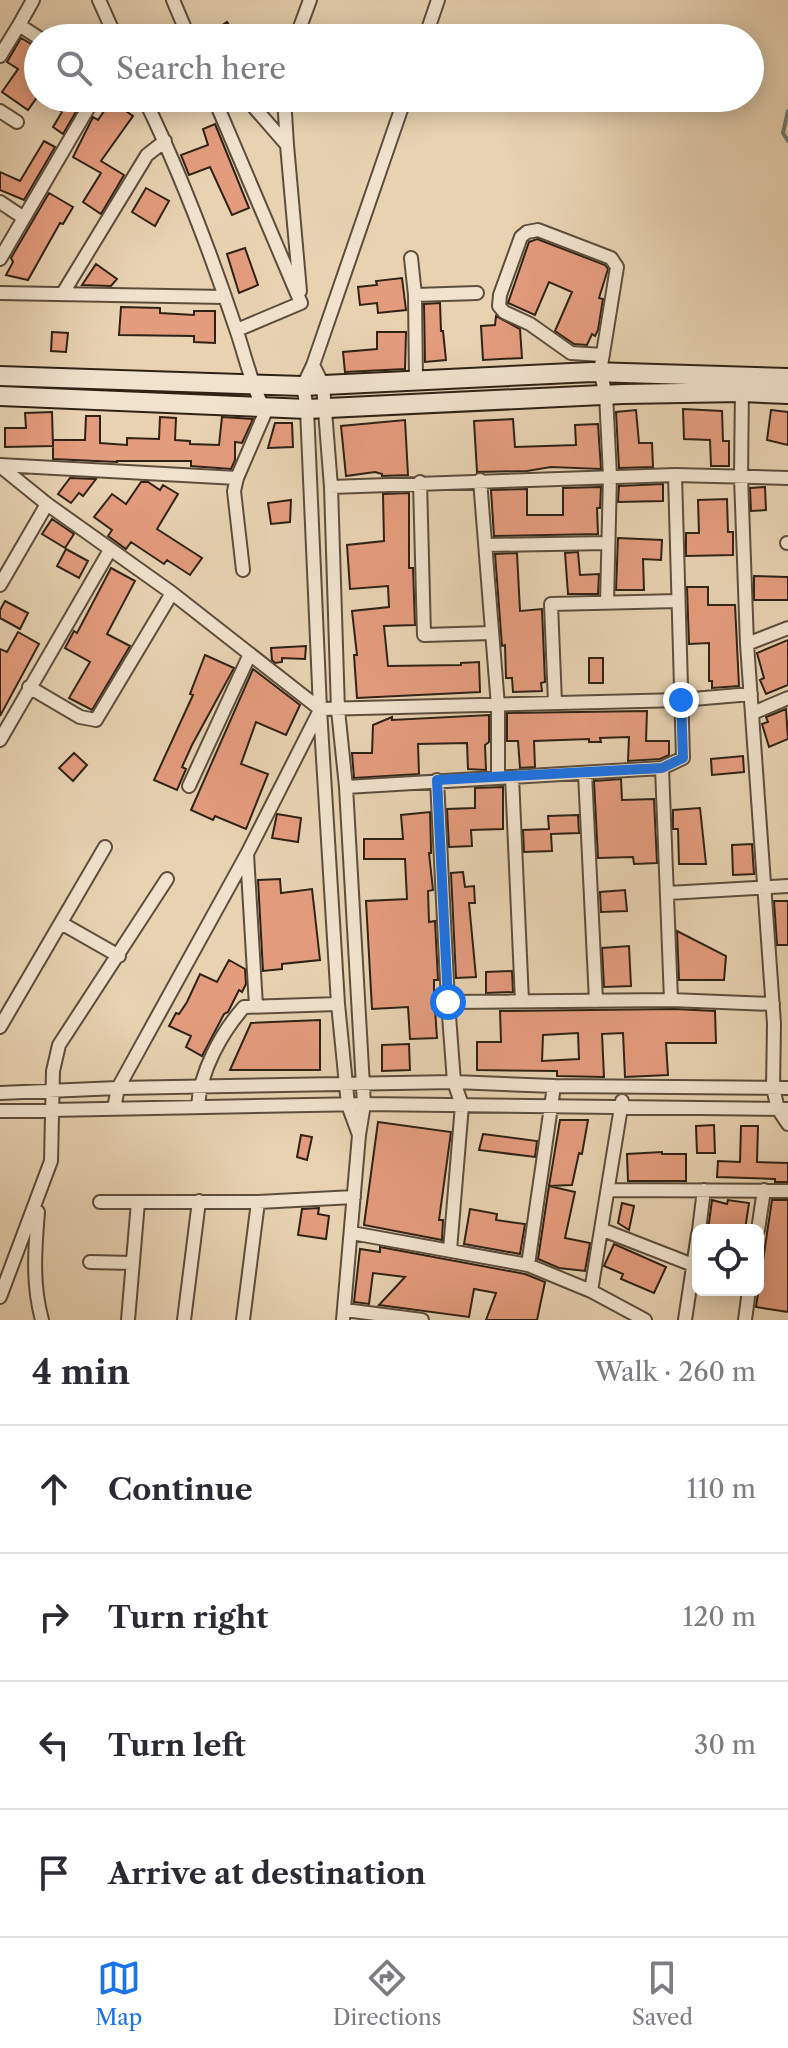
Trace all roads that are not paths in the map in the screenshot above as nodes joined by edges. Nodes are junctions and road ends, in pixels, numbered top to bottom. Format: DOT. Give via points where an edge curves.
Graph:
graph roads {
  1 [pos="33,0"];
  2 [pos="99,0"];
  3 [pos="173,0"];
  4 [pos="310,0"];
  5 [pos="438,0"];
  6 [pos="110,24"];
  7 [pos="184,24"];
  8 [pos="301,24"];
  9 [pos="430,24"];
  10 [pos="19,25"];
  11 [pos="24,28"];
  12 [pos="0,56"];
  13 [pos="0,111"];
  14 [pos="86,112"];
  15 [pos="151,112"];
  16 [pos="220,112"];
  17 [pos="258,112"];
  18 [pos="285,112"];
  19 [pos="400,112"];
  20 [pos="17,122"];
  21 [pos="165,141"];
  22 [pos="287,145"];
  23 [pos="0,202"];
  24 [pos="24,218"];
  25 [pos="411,258"];
  26 [pos="0,259"];
  27 [pos="0,293"];
  28 [pos="63,293"];
  29 [pos="477,293"];
  30 [pos="415,295"];
  31 [pos="225,297"];
  32 [pos="301,303"];
  33 [pos="237,330"];
  34 [pos="601,364"];
  35 [pos="313,365"];
  36 [pos="0,376"];
  37 [pos="788,378"];
  38 [pos="416,381"];
  39 [pos="742,384"];
  40 [pos="252,385"];
  41 [pos="323,385"];
  42 [pos="303,386"];
  43 [pos="606,394"];
  44 [pos="788,394"];
  45 [pos="0,396"];
  46 [pos="265,406"];
  47 [pos="316,408"];
  48 [pos="0,465"];
  49 [pos="675,475"];
  50 [pos="610,476"];
  51 [pos="741,477"];
  52 [pos="237,478"];
  53 [pos="788,478"];
  54 [pos="480,480"];
  55 [pos="420,482"];
  56 [pos="331,487"];
  57 [pos="47,504"];
  58 [pos="608,543"];
  59 [pos="485,545"];
  60 [pos="110,550"];
  61 [pos="243,570"];
  62 [pos="0,585"];
  63 [pos="172,593"];
  64 [pos="678,601"];
  65 [pos="607,603"];
  66 [pos="788,628"];
  67 [pos="492,633"];
  68 [pos="747,644"];
  69 [pos="250,654"];
  70 [pos="29,687"];
  71 [pos="751,694"];
  72 [pos="788,698"];
  73 [pos="681,700"];
  74 [pos="555,703"];
  75 [pos="498,706"];
  76 [pos="320,709"];
  77 [pos="338,710"];
  78 [pos="753,713"];
  79 [pos="0,740"];
  80 [pos="662,768"];
  81 [pos="585,773"];
  82 [pos="498,777"];
  83 [pos="512,777"];
  84 [pos="437,780"];
  85 [pos="189,786"];
  86 [pos="346,787"];
  87 [pos="105,847"];
  88 [pos="247,854"];
  89 [pos="167,879"];
  90 [pos="788,886"];
  91 [pos="764,887"];
  92 [pos="668,893"];
  93 [pos="61,923"];
  94 [pos="119,956"];
  95 [pos="671,1000"];
  96 [pos="522,1001"];
  97 [pos="596,1001"];
  98 [pos="448,1002"];
  99 [pos="338,1004"];
  100 [pos="773,1004"];
  101 [pos="256,1006"];
  102 [pos="788,1023"];
  103 [pos="774,1024"];
  104 [pos="0,1027"];
  105 [pos="454,1082"];
  106 [pos="363,1085"];
  107 [pos="347,1086"];
  108 [pos="554,1086"];
  109 [pos="621,1086"];
  110 [pos="118,1088"];
  111 [pos="199,1088"];
  112 [pos="773,1088"];
  113 [pos="788,1088"];
  114 [pos="52,1091"];
  115 [pos="0,1093"];
  116 [pos="364,1104"];
  117 [pos="348,1105"];
  118 [pos="462,1105"];
  119 [pos="622,1105"];
  120 [pos="198,1106"];
  121 [pos="553,1106"];
  122 [pos="114,1108"];
  123 [pos="783,1109"];
  124 [pos="0,1111"];
  125 [pos="51,1111"];
  126 [pos="788,1124"];
  127 [pos="359,1135"];
  128 [pos="609,1190"];
  129 [pos="704,1190"];
  130 [pos="764,1190"];
  131 [pos="788,1191"];
  132 [pos="40,1195"];
  133 [pos="354,1197"];
  134 [pos="199,1201"];
  135 [pos="100,1202"];
  136 [pos="138,1202"];
  137 [pos="258,1202"];
  138 [pos="699,1224"];
  139 [pos="759,1224"];
  140 [pos="603,1230"];
  141 [pos="352,1233"];
  142 [pos="450,1250"];
  143 [pos="90,1262"];
  144 [pos="133,1263"];
  145 [pos="528,1265"];
  146 [pos="692,1265"];
  147 [pos="692,1272"];
  148 [pos="591,1291"];
  149 [pos="748,1296"];
  150 [pos="0,1297"];
  151 [pos="344,1315"];
  152 [pos="42,1320"];
  153 [pos="128,1320"];
  154 [pos="184,1320"];
  155 [pos="243,1320"];
  156 [pos="422,1320"];
  157 [pos="645,1320"];
  158 [pos="685,1320"];
  159 [pos="745,1320"];
  1 -- 10 [label="street"];
  2 -- 6 [label="street"];
  3 -- 7 [label="street"];
  4 -- 8 [label="street"];
  5 -- 9 [label="street"];
  10 -- 11 [label="street"];
  10 -- 12 [label="street"];
  13 -- 20 [label="street"];
  14 -- 24 [label="street"];
  15 -- 21 [label="street"];
  16 -- 32 [label="street"];
  17 -- 22 [label="street"];
  18 -- 22 [label="street"];
  19 -- 35 [label="street"];
  21 -- 28 [label="street" via="147,155"];
  21 -- 31 [label="street"];
  22 -- 32 [label="street"];
  23 -- 24 [label="street"];
  24 -- 26 [label="street"];
  25 -- 30 [label="street"];
  27 -- 28 [label="street"];
  28 -- 31 [label="street"];
  29 -- 30 [label="street"];
  30 -- 38 [label="street"];
  31 -- 33 [label="street"];
  32 -- 33 [label="street"];
  33 -- 40 [label="street"];
  34 -- 34 [label="street" via="616,261 538,230 527,232 499,306 571,353"];
  34 -- 38 [label="street"];
  34 -- 39 [label="street"];
  34 -- 43 [label="street"];
  35 -- 41 [label="street"];
  35 -- 42 [label="street"];
  36 -- 40 [label="street"];
  37 -- 39 [label="street"];
  38 -- 41 [label="street"];
  39 -- 43 [label="street"];
  39 -- 44 [label="street"];
  39 -- 51 [label="street"];
  40 -- 42 [label="street"];
  40 -- 46 [label="street"];
  41 -- 42 [label="street"];
  41 -- 47 [label="street"];
  42 -- 47 [label="street"];
  43 -- 47 [label="street"];
  43 -- 50 [label="street"];
  45 -- 46 [label="street"];
  46 -- 47 [label="street"];
  46 -- 52 [label="street"];
  47 -- 56 [label="street"];
  47 -- 76 [label="street"];
  48 -- 52 [label="street"];
  48 -- 57 [label="street"];
  49 -- 50 [label="street"];
  49 -- 51 [label="street"];
  49 -- 64 [label="street"];
  50 -- 54 [label="street"];
  50 -- 58 [label="street"];
  51 -- 53 [label="street"];
  51 -- 68 [label="street"];
  52 -- 61 [label="street"];
  54 -- 55 [label="street"];
  54 -- 59 [label="street"];
  55 -- 56 [label="street"];
  55 -- 67 [label="street" via="424,635"];
  56 -- 77 [label="street"];
  57 -- 60 [label="street"];
  57 -- 62 [label="street"];
  58 -- 59 [label="street"];
  58 -- 65 [label="street"];
  59 -- 67 [label="street"];
  60 -- 63 [label="street"];
  60 -- 70 [label="street"];
  63 -- 69 [label="street"];
  63 -- 70 [label="street" via="96,720 80,717"];
  64 -- 65 [label="street"];
  64 -- 73 [label="street"];
  65 -- 74 [label="street" via="551,604"];
  66 -- 68 [label="street"];
  67 -- 75 [label="street"];
  68 -- 71 [label="street"];
  69 -- 76 [label="street"];
  69 -- 85 [label="street"];
  70 -- 79 [label="street"];
  71 -- 73 [label="street"];
  71 -- 78 [label="street"];
  72 -- 78 [label="street"];
  73 -- 74 [label="street"];
  73 -- 80 [label="street" via="683,758"];
  74 -- 75 [label="street"];
  75 -- 77 [label="street"];
  75 -- 82 [label="street"];
  76 -- 77 [label="street"];
  76 -- 88 [label="street"];
  76 -- 99 [label="street"];
  77 -- 86 [label="street"];
  78 -- 91 [label="street"];
  80 -- 81 [label="street"];
  80 -- 92 [label="street"];
  81 -- 83 [label="street"];
  81 -- 97 [label="street"];
  82 -- 83 [label="street"];
  82 -- 84 [label="street"];
  83 -- 96 [label="street"];
  84 -- 86 [label="street"];
  84 -- 98 [label="street"];
  86 -- 106 [label="street"];
  87 -- 93 [label="street"];
  88 -- 101 [label="street"];
  88 -- 110 [label="street"];
  89 -- 94 [label="street"];
  90 -- 91 [label="street"];
  91 -- 92 [label="street"];
  91 -- 100 [label="street"];
  92 -- 95 [label="street"];
  93 -- 94 [label="street"];
  93 -- 104 [label="street"];
  94 -- 114 [label="street" via="59,1045"];
  95 -- 97 [label="street"];
  95 -- 100 [label="street"];
  96 -- 97 [label="street"];
  96 -- 98 [label="street"];
  98 -- 105 [label="street"];
  99 -- 101 [label="street"];
  99 -- 107 [label="street"];
  100 -- 103 [label="street"];
  101 -- 111 [label="street" via="244,1007 228,1024"];
  102 -- 103 [label="street"];
  103 -- 112 [label="street"];
  105 -- 106 [label="street"];
  105 -- 108 [label="street"];
  105 -- 118 [label="street"];
  106 -- 107 [label="street"];
  106 -- 116 [label="street"];
  107 -- 111 [label="street"];
  107 -- 117 [label="street"];
  108 -- 109 [label="street"];
  108 -- 121 [label="street"];
  109 -- 112 [label="street"];
  109 -- 119 [label="street"];
  110 -- 111 [label="street"];
  110 -- 114 [label="street"];
  110 -- 122 [label="street"];
  111 -- 120 [label="street"];
  112 -- 113 [label="street"];
  112 -- 123 [label="street"];
  114 -- 115 [label="street"];
  114 -- 125 [label="street"];
  116 -- 117 [label="street"];
  116 -- 118 [label="street"];
  116 -- 127 [label="street"];
  117 -- 120 [label="street"];
  117 -- 127 [label="street"];
  118 -- 121 [label="street"];
  118 -- 142 [label="street"];
  119 -- 121 [label="street"];
  119 -- 123 [label="street"];
  119 -- 128 [label="street"];
  120 -- 122 [label="street"];
  121 -- 145 [label="street"];
  122 -- 125 [label="street"];
  123 -- 126 [label="street"];
  124 -- 125 [label="street"];
  125 -- 132 [label="street" via="51,1161"];
  127 -- 133 [label="street"];
  128 -- 129 [label="street"];
  128 -- 140 [label="street"];
  129 -- 130 [label="street"];
  129 -- 138 [label="street"];
  130 -- 131 [label="street"];
  130 -- 139 [label="street"];
  132 -- 150 [label="street"];
  132 -- 152 [label="street" via="34,1255"];
  133 -- 137 [label="street"];
  133 -- 141 [label="street"];
  134 -- 136 [label="street"];
  134 -- 137 [label="street"];
  134 -- 154 [label="street"];
  135 -- 136 [label="street"];
  136 -- 144 [label="street"];
  137 -- 155 [label="street"];
  140 -- 146 [label="street"];
  140 -- 148 [label="street"];
  141 -- 142 [label="street"];
  141 -- 151 [label="street"];
  142 -- 145 [label="street"];
  143 -- 144 [label="street"];
  144 -- 153 [label="street"];
  145 -- 148 [label="street"];
  147 -- 158 [label="street"];
  148 -- 157 [label="street"];
  149 -- 159 [label="street"];
  151 -- 156 [label="street"];
}
